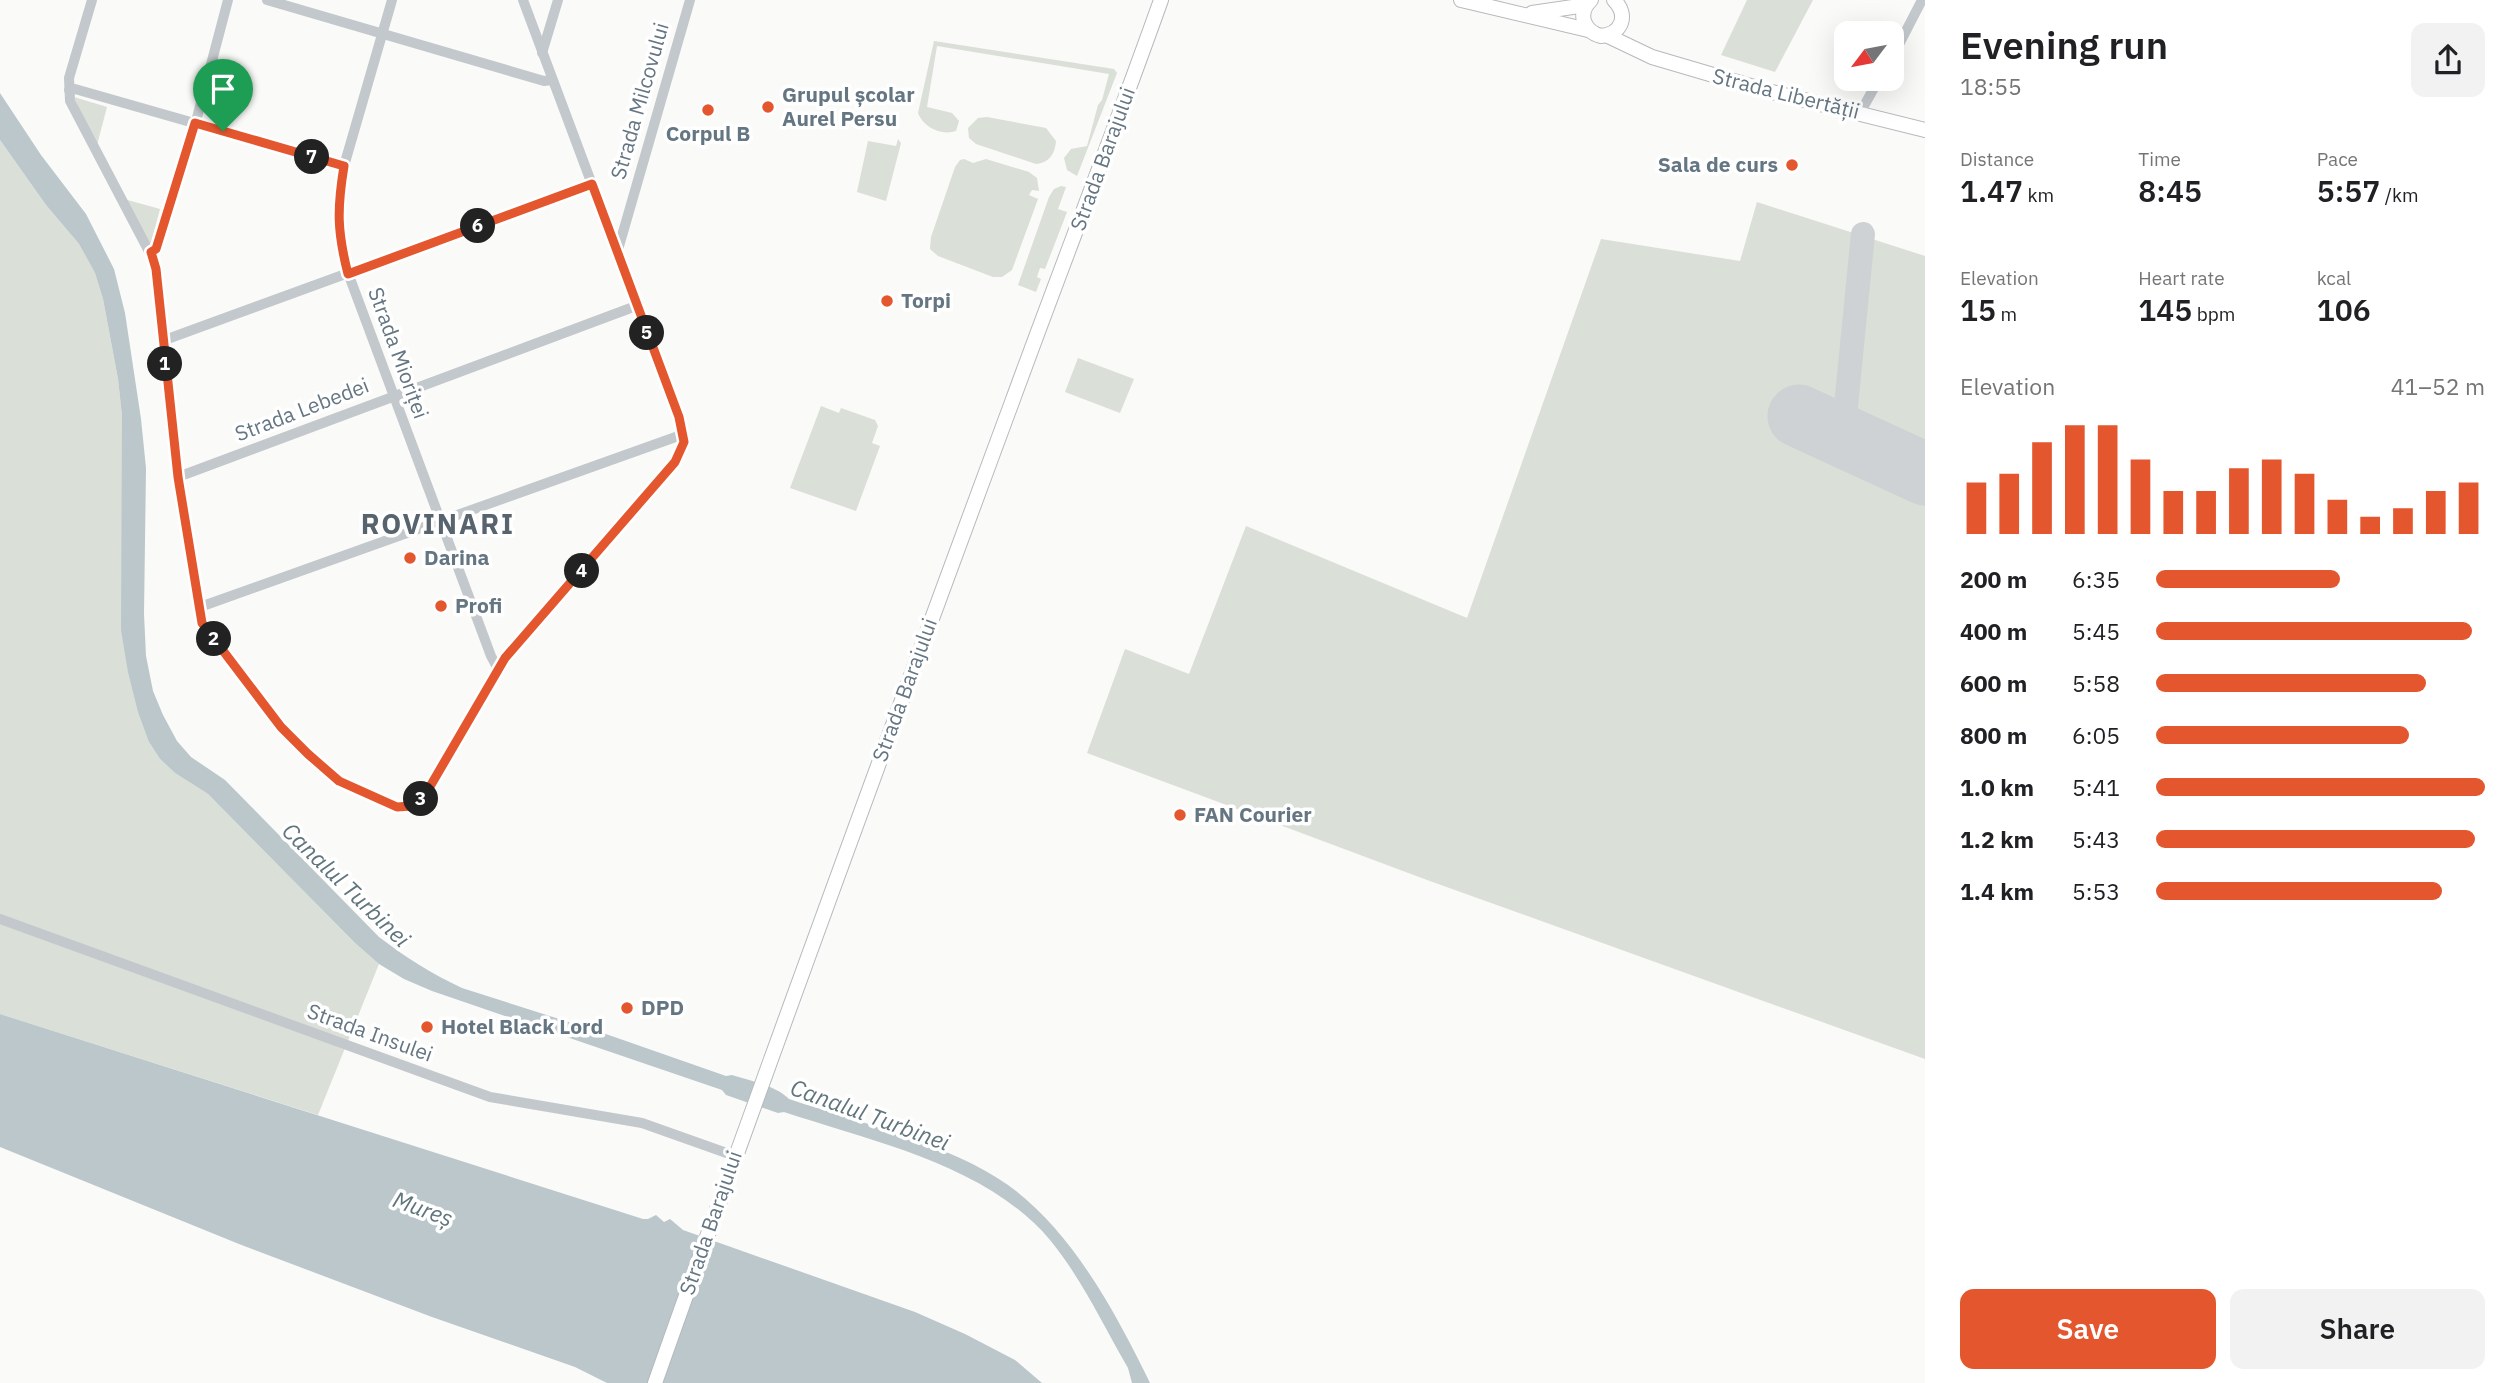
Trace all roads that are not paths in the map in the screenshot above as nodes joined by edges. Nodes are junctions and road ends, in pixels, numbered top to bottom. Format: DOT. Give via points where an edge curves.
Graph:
graph roads {
  1 [pos="92,0"];
  2 [pos="228,0"];
  3 [pos="267,0"];
  4 [pos="392,0"];
  5 [pos="523,0"];
  6 [pos="558,0"];
  7 [pos="690,0"];
  8 [pos="1161,0"];
  9 [pos="1461,0"];
  10 [pos="1614,0"];
  11 [pos="1922,0"];
  12 [pos="1588,3"];
  13 [pos="1525,14"];
  14 [pos="1623,15"];
  15 [pos="1588,30"];
  16 [pos="382,32"];
  17 [pos="1904,35"];
  18 [pos="1608,36"];
  19 [pos="542,53"];
  20 [pos="1648,56"];
  21 [pos="552,80"];
  22 [pos="69,90"];
  23 [pos="1872,91"];
  24 [pos="1860,113"];
  25 [pos="195,123"];
  26 [pos="1925,130"];
  27 [pos="344,166"];
  28 [pos="592,184"];
  29 [pos="151,252"];
  30 [pos="617,253"];
  31 [pos="348,274"];
  32 [pos="636,306"];
  33 [pos="162,341"];
  34 [pos="394,396"];
  35 [pos="684,434"];
  36 [pos="178,477"];
  37 [pos="440,520"];
  38 [pos="200,607"];
  39 [pos="498,669"];
  40 [pos="0,919"];
  41 [pos="735,1156"];
  42 [pos="655,1383"];
  1 -- 22 [label="street"];
  2 -- 25 [label="street"];
  3 -- 16 [label="street"];
  4 -- 16 [label="street, Strada Mioriței"];
  5 -- 19 [label="street"];
  6 -- 19 [label="street"];
  7 -- 30 [label="street, Strada Milcovului"];
  8 -- 41 [label="main road, Strada Barajului"];
  9 -- 13 [label="main road"];
  10 -- 14 [label="main road"];
  11 -- 17 [label="street"];
  12 -- 13 [label="main road"];
  12 -- 15 [label="main road" via="1583,13"];
  13 -- 15 [label="main road"];
  14 -- 18 [label="main road" via="1616,31"];
  14 -- 20 [label="main road" via="1627,34"];
  15 -- 18 [label="main road, Strada Libertății"];
  16 -- 21 [label="street"];
  16 -- 27 [label="street, Strada Mioriței"];
  18 -- 20 [label="main road, Strada Libertății"];
  19 -- 21 [label="street"];
  20 -- 24 [label="main road, Strada Libertății"];
  21 -- 28 [label="street"];
  22 -- 25 [label="street"];
  22 -- 29 [label="street" via="73,109"];
  23 -- 24 [label="street"];
  24 -- 26 [label="main road, Strada Libertății"];
  25 -- 27 [label="street"];
  25 -- 29 [label="street" via="156,249"];
  27 -- 31 [label="street, Strada Mioriței" via="338,205"];
  28 -- 30 [label="street"];
  28 -- 31 [label="street"];
  29 -- 33 [label="street"];
  30 -- 32 [label="street"];
  31 -- 33 [label="street"];
  31 -- 34 [label="street, Strada Mioriței"];
  32 -- 34 [label="street, Strada Lebedei"];
  32 -- 35 [label="street"];
  33 -- 36 [label="street"];
  34 -- 36 [label="street, Strada Lebedei"];
  34 -- 37 [label="street, Strada Mioriței"];
  35 -- 37 [label="street"];
  35 -- 39 [label="street" via="675,462"];
  36 -- 38 [label="street"];
  37 -- 38 [label="street"];
  37 -- 39 [label="street, Strada Mioriței"];
  38 -- 39 [label="street" via="206,628 295,742 339,781 397,807 407,808 424,797"];
  40 -- 41 [label="street, Strada Insulei" via="491,1097 642,1123"];
  41 -- 42 [label="main road, Strada Barajului"];
}
